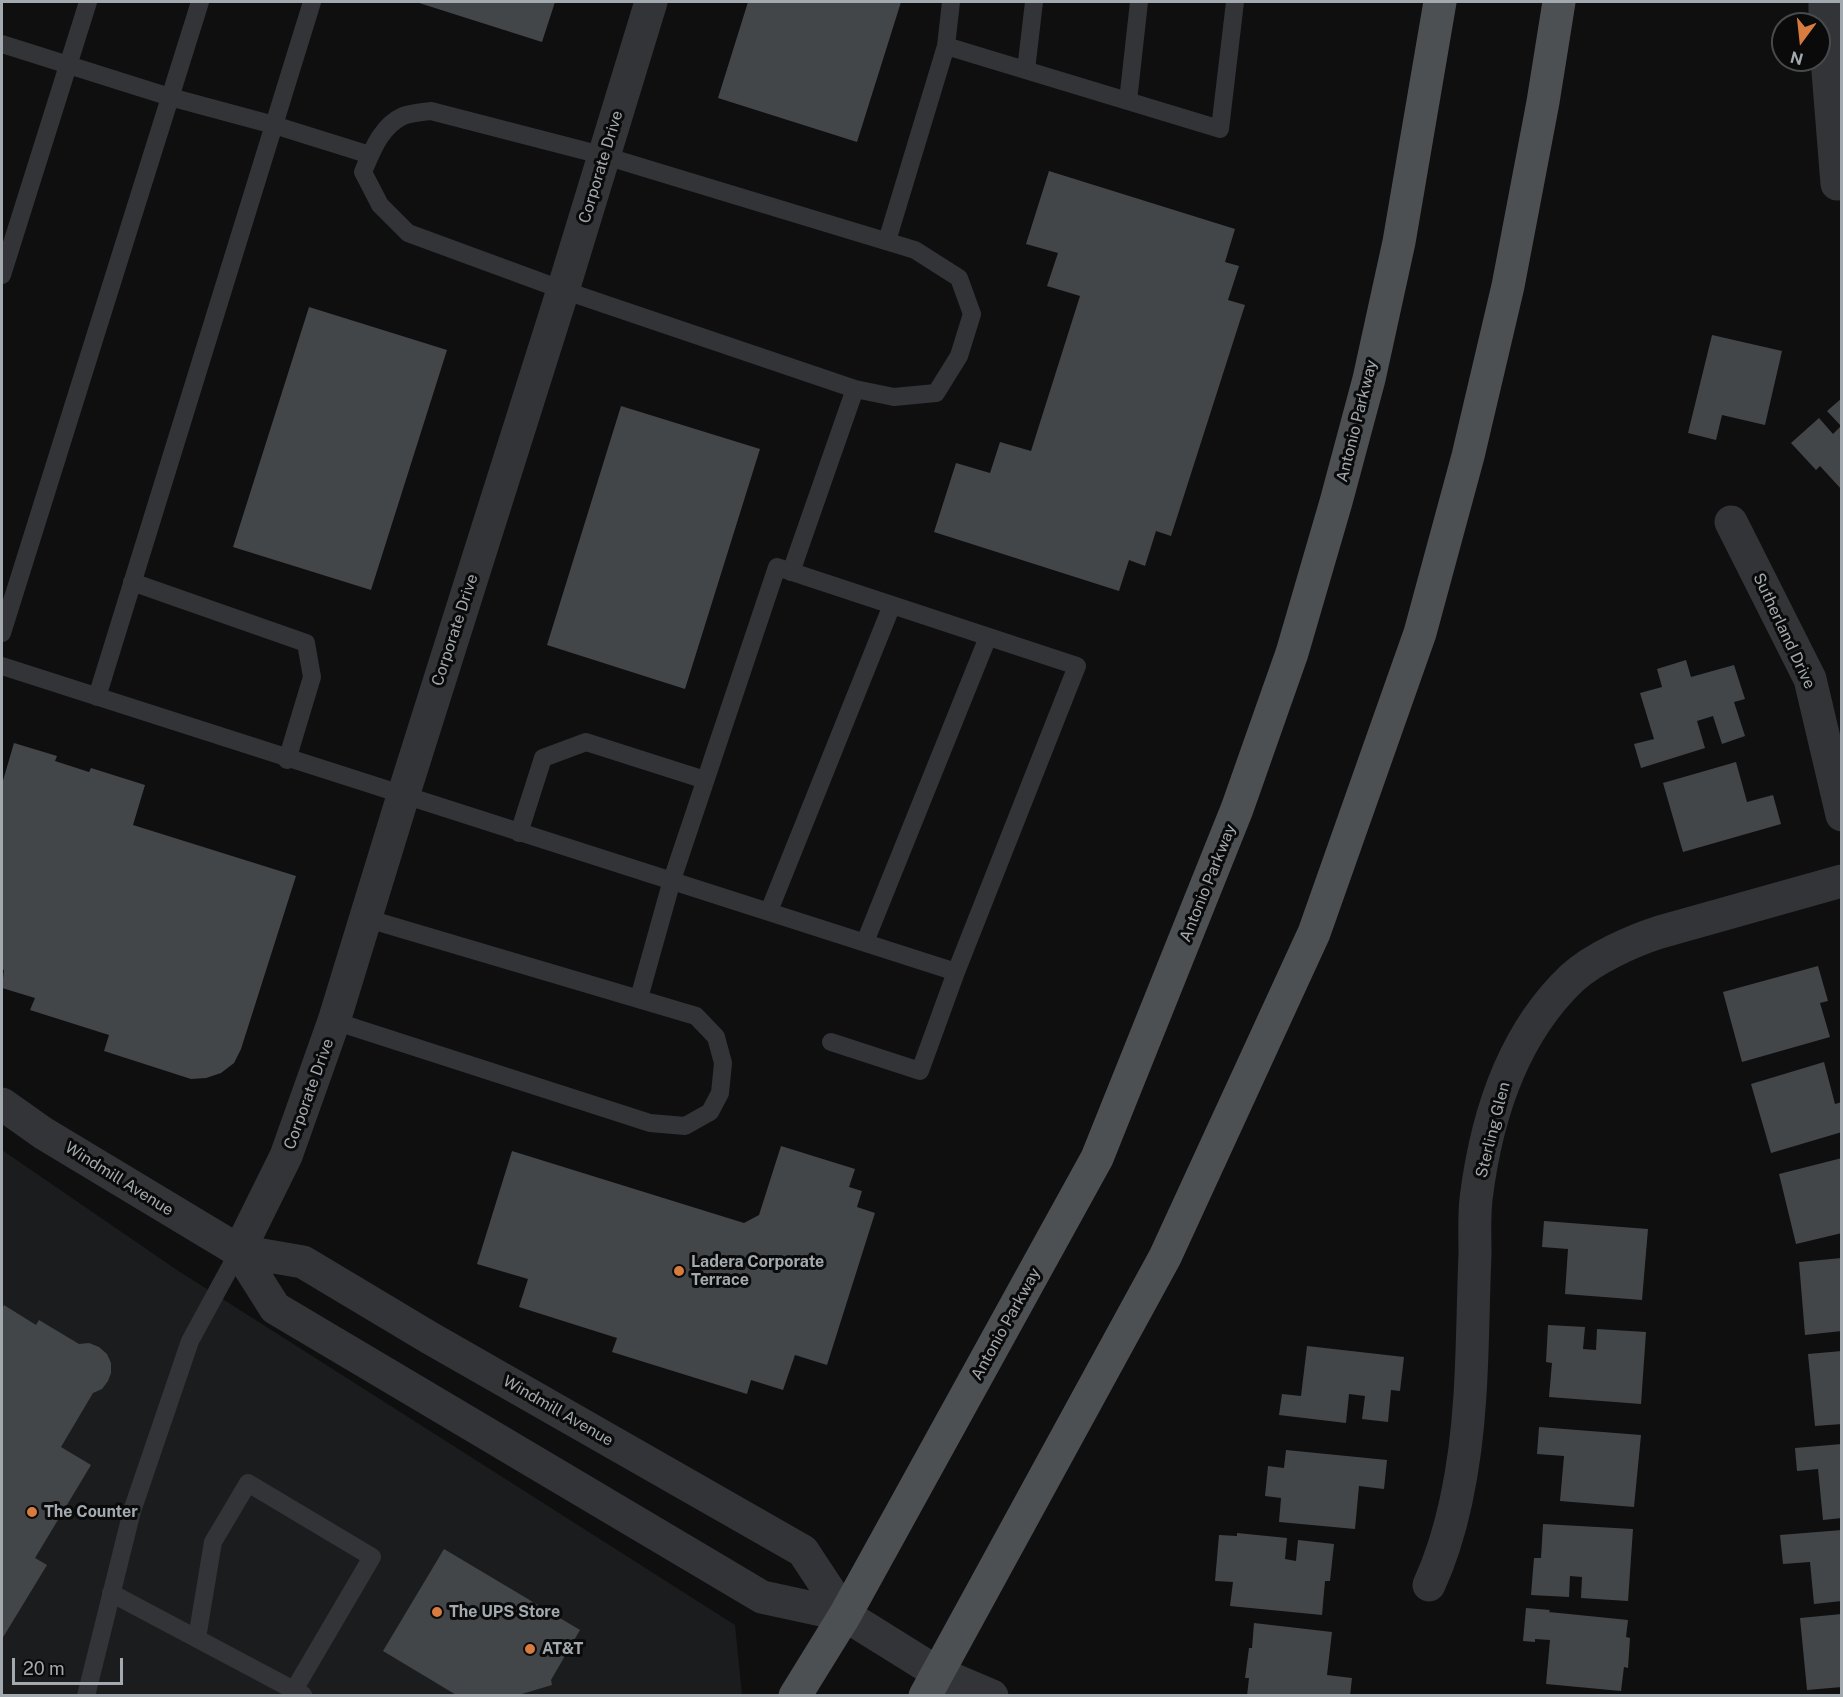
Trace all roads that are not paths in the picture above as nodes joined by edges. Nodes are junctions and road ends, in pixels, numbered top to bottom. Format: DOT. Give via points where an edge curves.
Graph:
graph roads {
  1 [pos="88,2"];
  2 [pos="200,2"];
  3 [pos="312,2"];
  4 [pos="651,2"];
  5 [pos="951,2"];
  6 [pos="1034,2"];
  7 [pos="1139,2"];
  8 [pos="1235,2"];
  9 [pos="1440,2"];
  10 [pos="1559,2"];
  11 [pos="1826,2"];
  12 [pos="2,44"];
  13 [pos="946,46"];
  14 [pos="68,63"];
  15 [pos="1026,70"];
  16 [pos="170,97"];
  17 [pos="1128,101"];
  18 [pos="274,125"];
  19 [pos="370,155"];
  20 [pos="604,156"];
  21 [pos="1837,184"];
  22 [pos="887,242"];
  23 [pos="2,275"];
  24 [pos="563,290"];
  25 [pos="855,389"];
  26 [pos="1731,522"];
  27 [pos="791,572"];
  28 [pos="132,582"];
  29 [pos="892,605"];
  30 [pos="2,633"];
  31 [pos="988,637"];
  32 [pos="2,666"];
  33 [pos="97,697"];
  34 [pos="288,760"];
  35 [pos="705,780"];
  36 [pos="403,796"];
  37 [pos="1842,815"];
  38 [pos="519,833"];
  39 [pos="672,880"];
  40 [pos="1842,881"];
  41 [pos="769,911"];
  42 [pos="365,918"];
  43 [pos="865,942"];
  44 [pos="956,972"];
  45 [pos="639,998"];
  46 [pos="334,1021"];
  47 [pos="831,1042"];
  48 [pos="2,1104"];
  49 [pos="239,1251"];
  50 [pos="1429,1585"];
  51 [pos="111,1593"];
  52 [pos="845,1615"];
  53 [pos="197,1638"];
  54 [pos="941,1688"];
  55 [pos="299,1693"];
  56 [pos="86,1695"];
  57 [pos="795,1695"];
  58 [pos="992,1695"];
  1 -- 14 [label="lane"];
  2 -- 16 [label="lane"];
  3 -- 18 [label="lane"];
  4 -- 20 [label="street, Corporate Drive"];
  5 -- 13 [label="lane"];
  6 -- 15 [label="lane"];
  7 -- 17 [label="lane"];
  8 -- 17 [label="lane" via="1220,129"];
  9 -- 52 [label="main road, Antonio Parkway" via="1399,242 1369,380 1292,652 1237,809 1097,1158"];
  10 -- 54 [label="main road" via="1508,286 1465,467 1420,633 1314,933 1165,1257"];
  11 -- 21 [label="street"];
  12 -- 14 [label="lane"];
  13 -- 15 [label="lane"];
  13 -- 22 [label="lane"];
  14 -- 16 [label="lane"];
  14 -- 23 [label="lane"];
  15 -- 17 [label="lane"];
  16 -- 18 [label="lane"];
  16 -- 30 [label="lane"];
  18 -- 19 [label="lane"];
  18 -- 28 [label="lane"];
  19 -- 20 [label="lane" via="385,127 404,116 431,111"];
  19 -- 24 [label="lane" via="363,172 380,205 408,233"];
  20 -- 22 [label="lane"];
  20 -- 24 [label="street, Corporate Drive"];
  22 -- 25 [label="lane" via="915,250 959,278 972,314 959,356 936,393 894,397"];
  24 -- 25 [label="lane"];
  24 -- 36 [label="street, Corporate Drive"];
  25 -- 27 [label="lane"];
  26 -- 37 [label="street, Sutherland Drive" via="1810,679"];
  27 -- 29 [label="lane"];
  27 -- 35 [label="lane" via="777,567"];
  28 -- 33 [label="lane"];
  28 -- 34 [label="lane" via="306,643 312,677"];
  29 -- 31 [label="lane"];
  29 -- 41 [label="lane"];
  31 -- 43 [label="lane"];
  31 -- 44 [label="lane" via="1077,666"];
  32 -- 33 [label="lane"];
  33 -- 34 [label="lane"];
  34 -- 36 [label="lane"];
  35 -- 38 [label="lane" via="586,742 543,758"];
  35 -- 39 [label="lane"];
  36 -- 38 [label="lane"];
  36 -- 42 [label="street, Corporate Drive"];
  38 -- 39 [label="lane"];
  39 -- 41 [label="lane"];
  39 -- 45 [label="lane"];
  40 -- 50 [label="street, Sterling Glen" via="1634,941 1574,977 1538,1017 1517,1051 1503,1082 1482,1162 1476,1201 1470,1396 1462,1461 1449,1532"];
  41 -- 43 [label="lane"];
  42 -- 45 [label="lane"];
  42 -- 46 [label="street, Corporate Drive"];
  43 -- 44 [label="lane"];
  44 -- 47 [label="lane" via="920,1071"];
  45 -- 46 [label="lane" via="696,1016 716,1037 723,1063 720,1094 710,1112 685,1126 650,1123"];
  46 -- 49 [label="street, Corporate Drive" via="286,1156"];
  48 -- 49 [label="street, Windmill Avenue" via="43,1133"];
  49 -- 51 [label="lane" via="190,1341 132,1511"];
  49 -- 52 [label="street, Windmill Avenue" via="275,1308 762,1597"];
  49 -- 52 [label="street, Windmill Avenue" via="303,1262 803,1551"];
  51 -- 53 [label="lane"];
  51 -- 56 [label="lane"];
  52 -- 54 [label="street, Windmill Avenue"];
  52 -- 57 [label="main road, Antonio Parkway"];
  53 -- 55 [label="lane"];
  53 -- 55 [label="lane" via="213,1542 248,1483 372,1557"];
  54 -- 58 [label="street, Windmill Avenue"];
}
